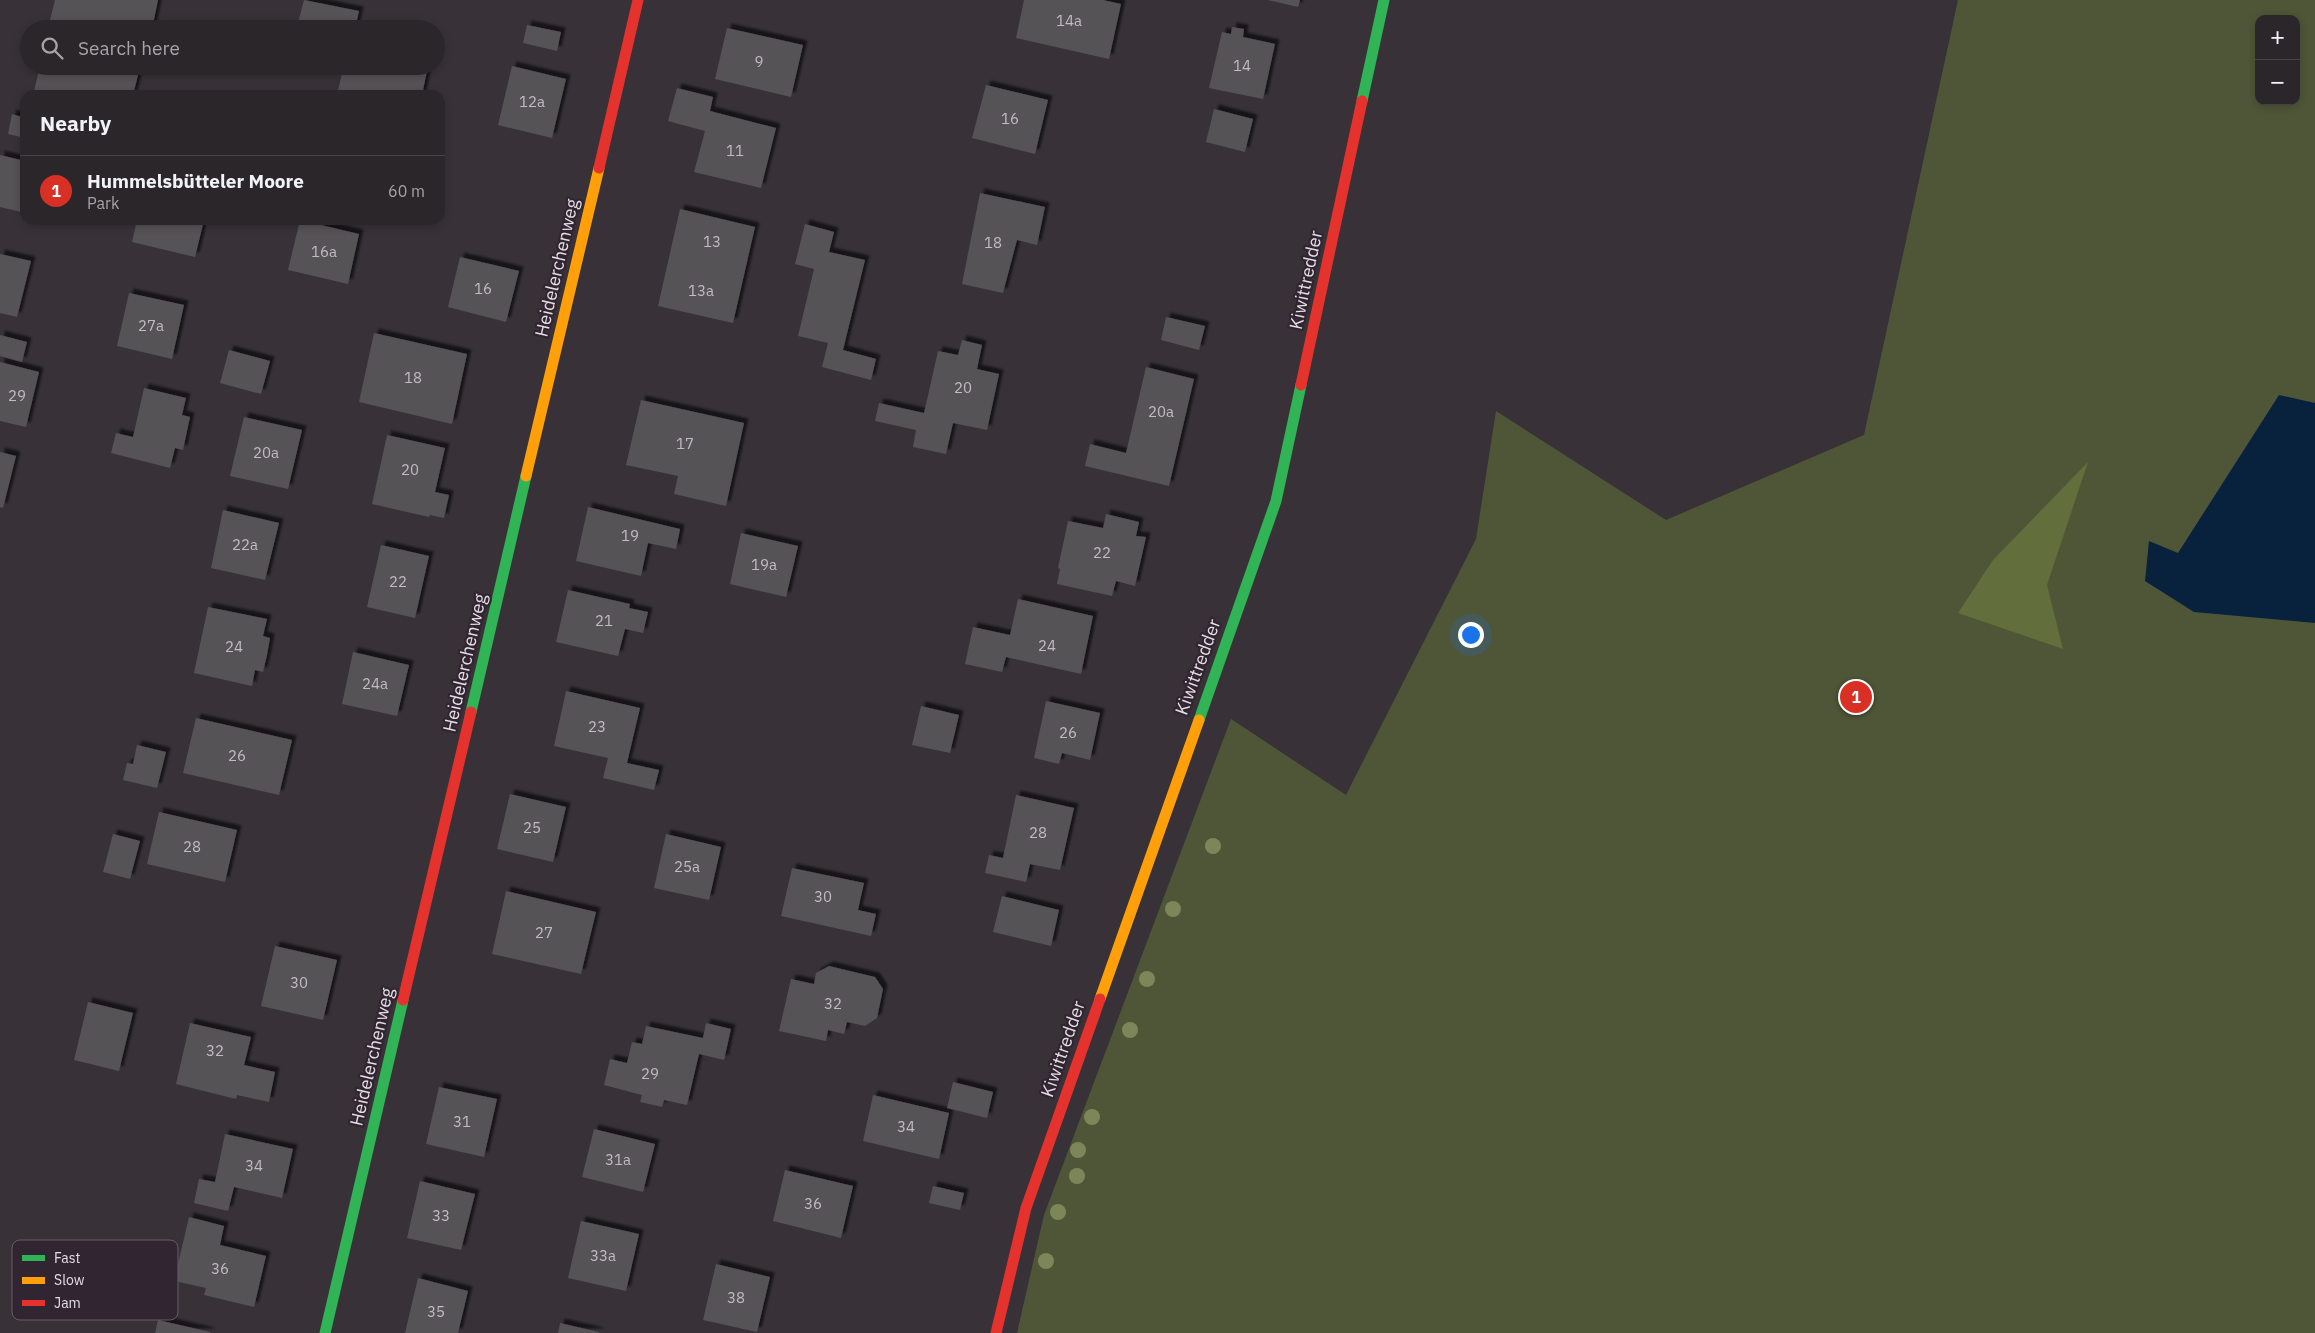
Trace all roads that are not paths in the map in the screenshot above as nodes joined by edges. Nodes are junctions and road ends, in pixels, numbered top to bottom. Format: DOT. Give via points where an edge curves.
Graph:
graph roads {
  1 [pos="638,0"];
  2 [pos="1384,0"];
  3 [pos="325,1333"];
  4 [pos="996,1333"];
  1 -- 3 [label="street, Heidelerchenweg"];
  2 -- 4 [label="street, Kiwittredder" via="1276,501 1026,1208"];
}
